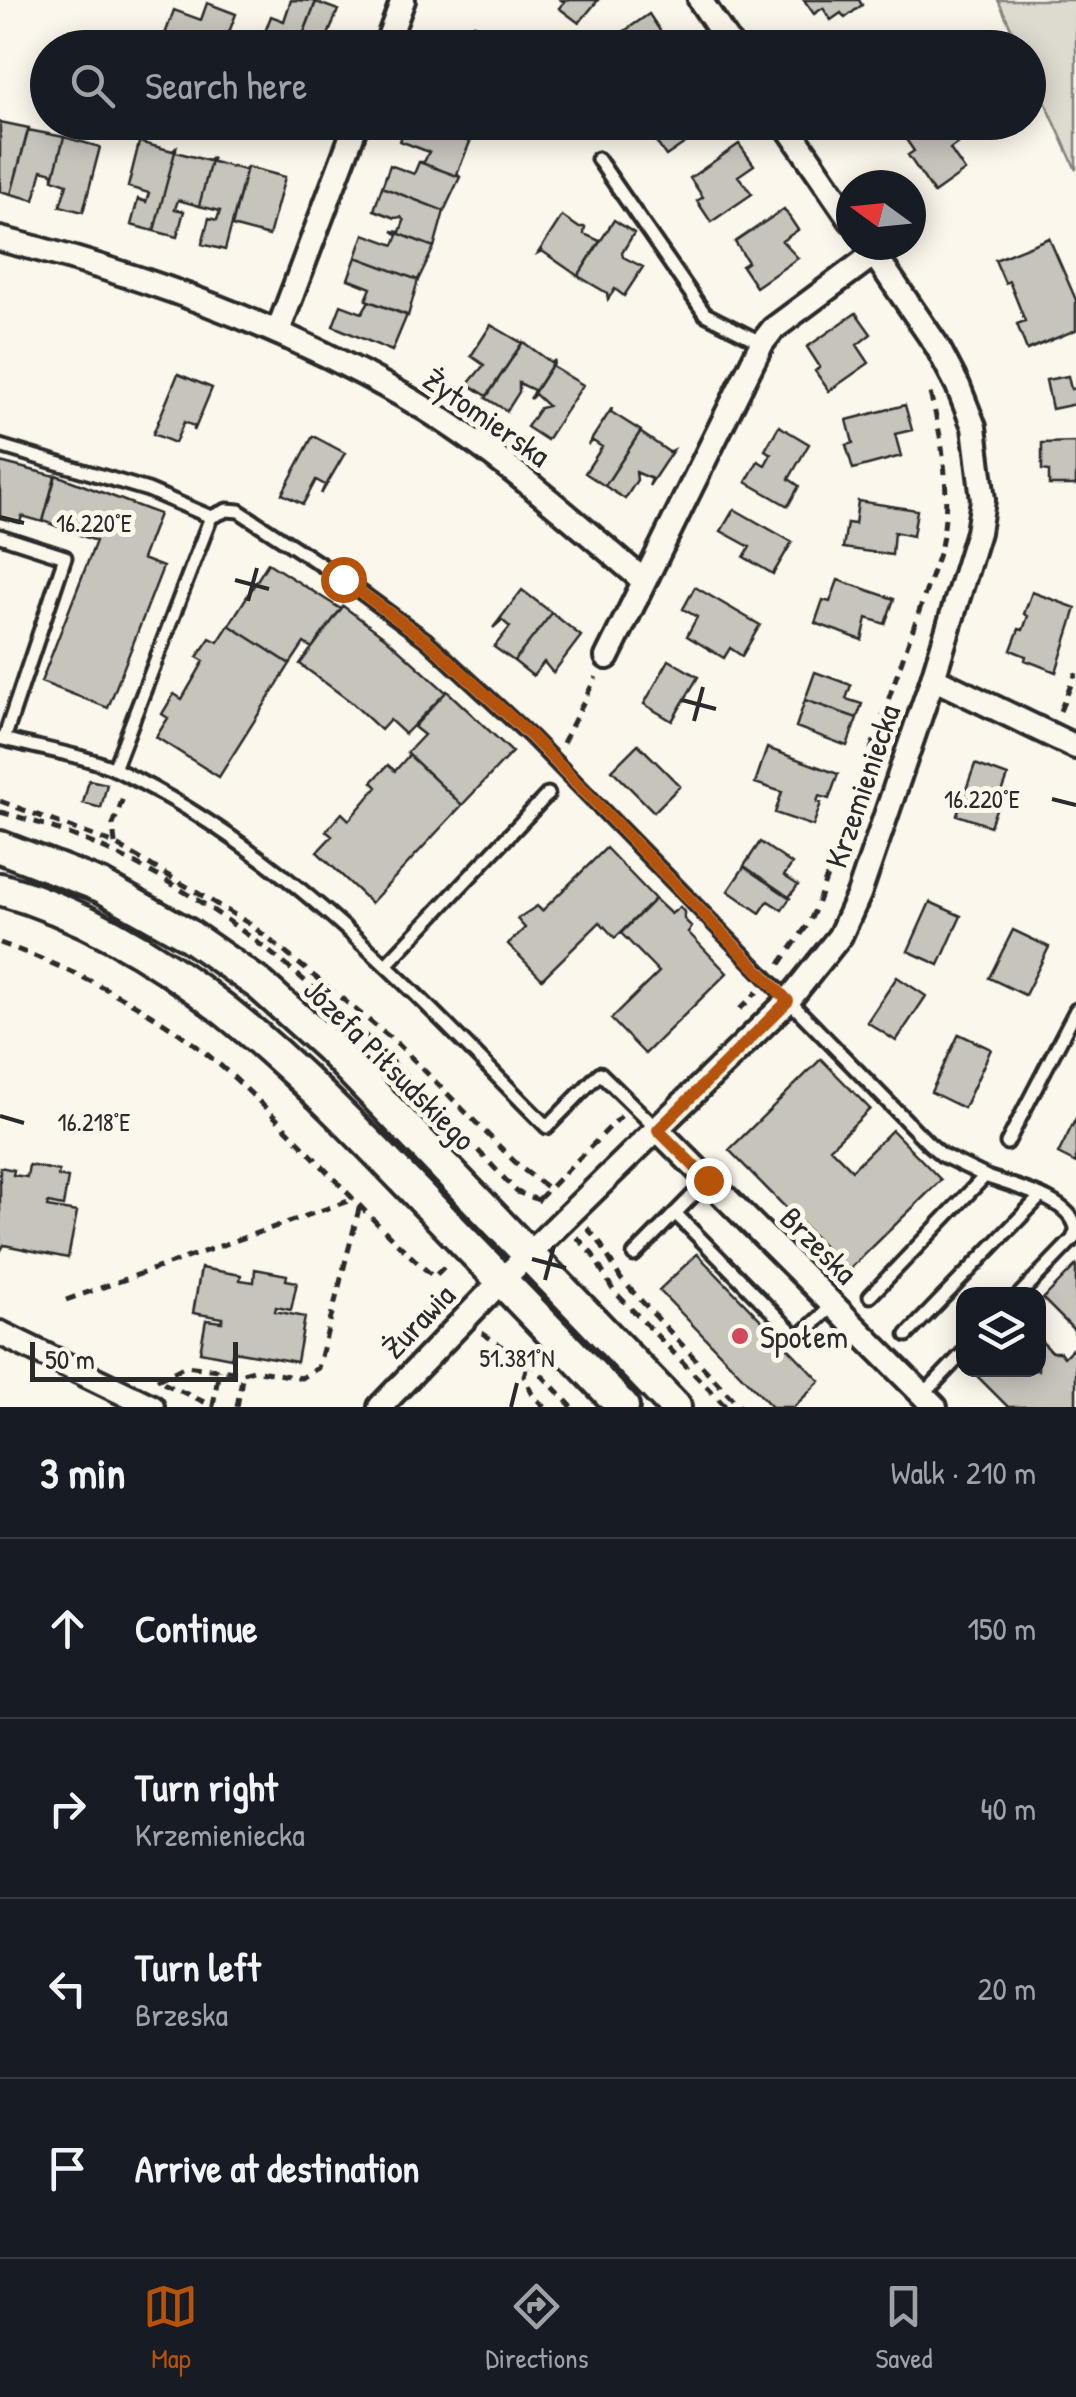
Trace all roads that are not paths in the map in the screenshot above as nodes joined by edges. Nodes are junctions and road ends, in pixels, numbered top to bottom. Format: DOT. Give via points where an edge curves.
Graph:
graph roads {
  1 [pos="404,0"];
  2 [pos="700,0"];
  3 [pos="393,30"];
  4 [pos="720,30"];
  5 [pos="350,140"];
  6 [pos="796,140"];
  7 [pos="598,159"];
  8 [pos="836,198"];
  9 [pos="0,239"];
  10 [pos="859,260"];
  11 [pos="878,260"];
  12 [pos="278,331"];
  13 [pos="762,343"];
  14 [pos="0,446"];
  15 [pos="212,517"];
  16 [pos="0,536"];
  17 [pos="642,580"];
  18 [pos="607,656"];
  19 [pos="933,678"];
  20 [pos="2,739"];
  21 [pos="1076,747"];
  22 [pos="114,769"];
  23 [pos="548,794"];
  24 [pos="0,847"];
  25 [pos="0,889"];
  26 [pos="386,965"];
  27 [pos="788,1001"];
  28 [pos="1076,1010"];
  29 [pos="658,1130"];
  30 [pos="1007,1143"];
  31 [pos="984,1176"];
  32 [pos="708,1180"];
  33 [pos="1040,1197"];
  34 [pos="675,1213"];
  35 [pos="1076,1229"];
  36 [pos="634,1254"];
  37 [pos="529,1255"];
  38 [pos="502,1280"];
  39 [pos="1027,1287"];
  40 [pos="870,1296"];
  41 [pos="833,1305"];
  42 [pos="0,1333"];
  43 [pos="907,1335"];
  44 [pos="956,1363"];
  45 [pos="929,1401"];
  46 [pos="152,1407"];
  47 [pos="380,1407"];
  48 [pos="623,1407"];
  49 [pos="674,1407"];
  1 -- 3 [label="street"];
  2 -- 4 [label="street"];
  5 -- 12 [label="street"];
  6 -- 8 [label="street"];
  7 -- 13 [label="lane" via="705,314"];
  9 -- 12 [label="street, Żytomierska" via="159,285"];
  10 -- 13 [label="street"];
  11 -- 19 [label="street, Krzemieniecka" via="958,386 983,478 978,532"];
  12 -- 17 [label="street, Żytomierska" via="405,397 520,477"];
  13 -- 17 [label="street"];
  14 -- 15 [label="lane" via="148,490"];
  15 -- 22 [label="lane"];
  15 -- 27 [label="lane" via="238,511 426,640 554,760"];
  16 -- 20 [label="lane" via="65,557"];
  17 -- 18 [label="street"];
  19 -- 21 [label="street"];
  19 -- 27 [label="street, Krzemieniecka" via="860,894 840,936"];
  20 -- 22 [label="lane"];
  22 -- 26 [label="lane" via="269,865"];
  23 -- 26 [label="lane"];
  24 -- 37 [label="street, Józefa Piłsudskiego" via="101,886 188,934 260,985"];
  25 -- 38 [label="street" via="82,921 171,970 236,1017"];
  26 -- 29 [label="lane" via="547,1127 600,1073"];
  27 -- 29 [label="street, Krzemieniecka"];
  27 -- 31 [label="lane" via="928,1143"];
  28 -- 30 [label="lane"];
  29 -- 32 [label="street, Brzeska"];
  29 -- 37 [label="street, Krzemieniecka"];
  31 -- 33 [label="lane"];
  31 -- 40 [label="lane"];
  32 -- 34 [label="lane"];
  32 -- 41 [label="street, Brzeska"];
  33 -- 35 [label="lane" via="1069,1212"];
  33 -- 43 [label="lane"];
  34 -- 36 [label="lane"];
  34 -- 41 [label="lane" via="798,1338"];
  35 -- 39 [label="lane"];
  37 -- 38 [label="street, Żurawia"];
  37 -- 49 [label="street, Józefa Piłsudskiego"];
  38 -- 47 [label="street, Żurawia"];
  38 -- 48 [label="street"];
  41 -- 45 [label="street, Brzeska"];
  42 -- 46 [label="street"];
  44 -- 45 [label="lane"];
}
